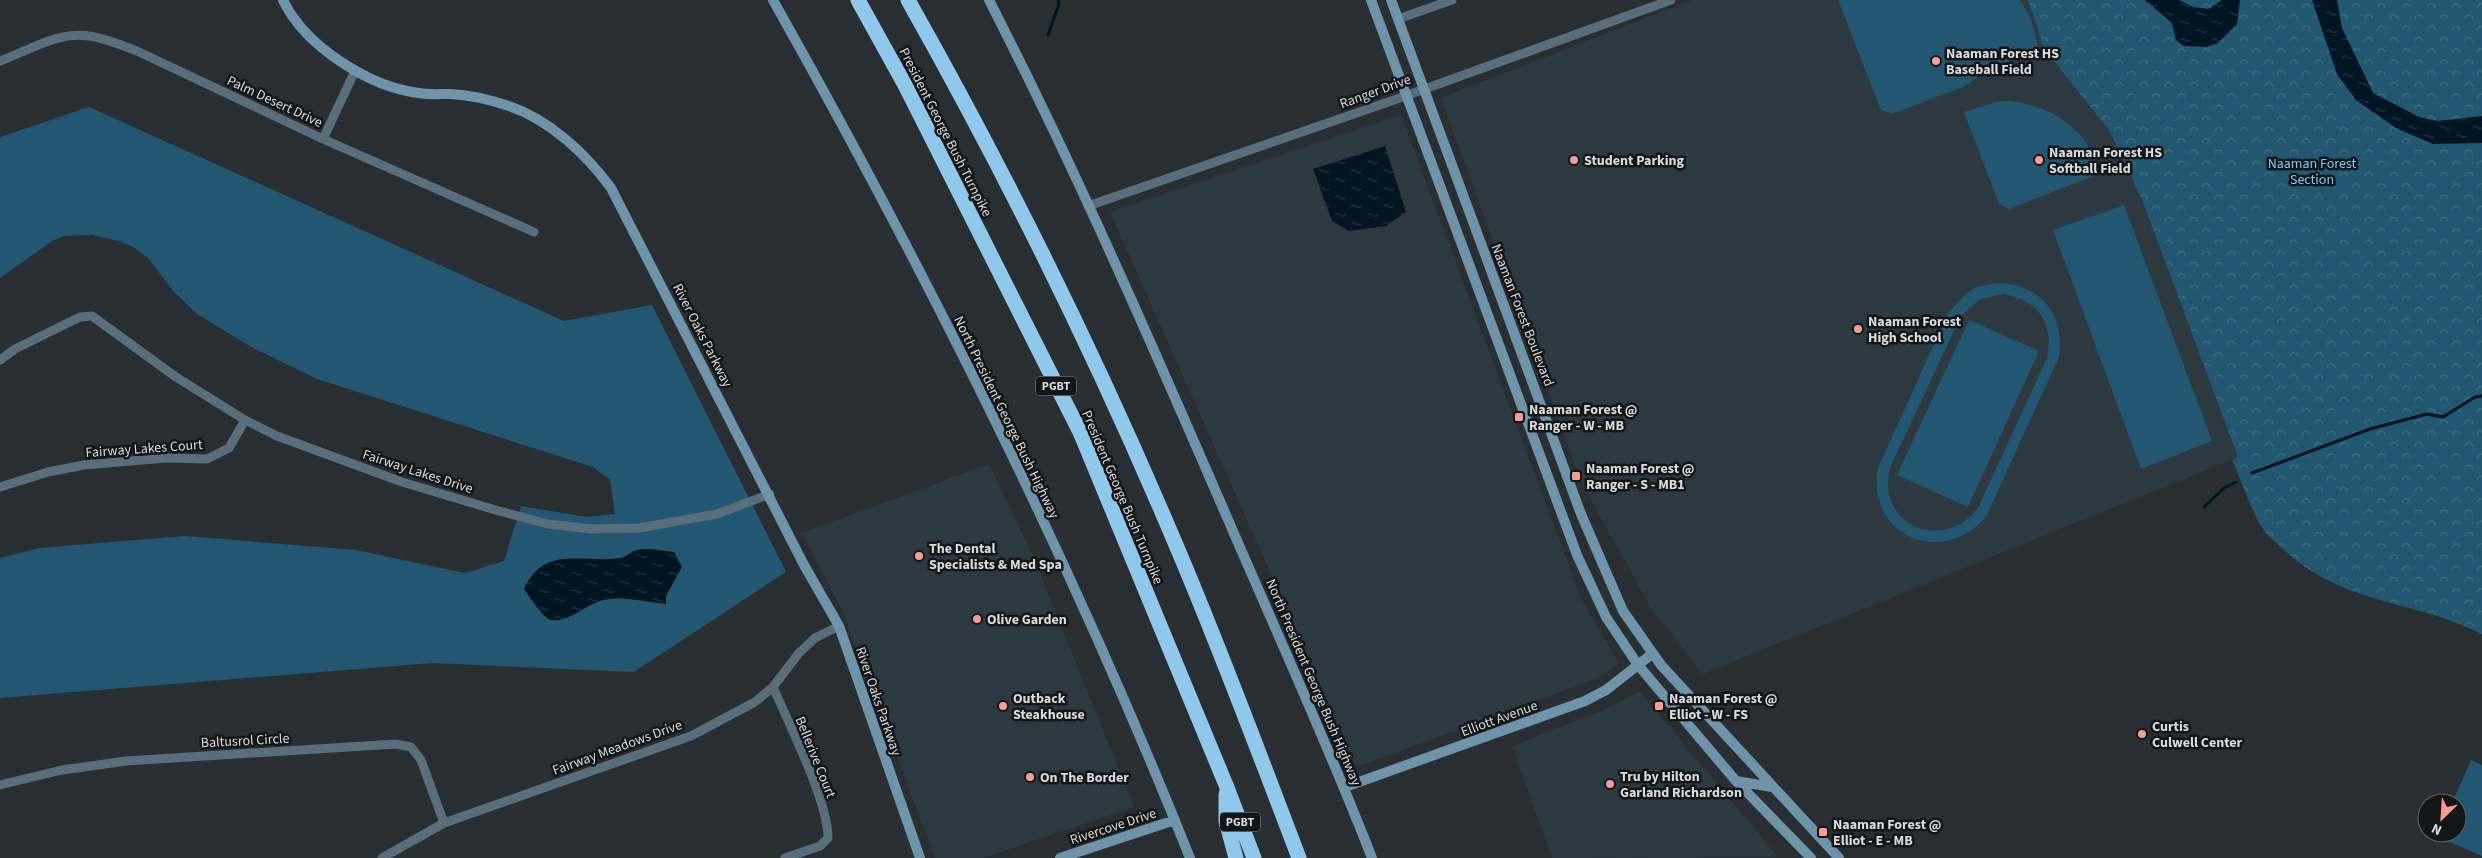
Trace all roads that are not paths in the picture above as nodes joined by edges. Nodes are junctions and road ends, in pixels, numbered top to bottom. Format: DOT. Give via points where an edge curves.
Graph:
graph roads {
  1 [pos="283,0"];
  2 [pos="773,0"];
  3 [pos="858,0"];
  4 [pos="908,0"];
  5 [pos="990,0"];
  6 [pos="1371,0"];
  7 [pos="1391,0"];
  8 [pos="1452,0"];
  9 [pos="1671,0"];
  10 [pos="1398,19"];
  11 [pos="0,60"];
  12 [pos="355,71"];
  13 [pos="1423,89"];
  14 [pos="1406,96"];
  15 [pos="323,139"];
  16 [pos="1088,206"];
  17 [pos="534,232"];
  18 [pos="0,360"];
  19 [pos="245,420"];
  20 [pos="0,487"];
  21 [pos="770,494"];
  22 [pos="1580,511"];
  23 [pos="1563,515"];
  24 [pos="839,626"];
  25 [pos="1652,654"];
  26 [pos="1638,665"];
  27 [pos="773,687"];
  28 [pos="1736,781"];
  29 [pos="0,785"];
  30 [pos="1226,785"];
  31 [pos="1345,787"];
  32 [pos="1772,787"];
  33 [pos="1174,820"];
  34 [pos="444,823"];
  35 [pos="1292,839"];
  36 [pos="382,858"];
  37 [pos="785,858"];
  38 [pos="920,858"];
  39 [pos="1060,858"];
  40 [pos="1190,858"];
  41 [pos="1236,858"];
  42 [pos="1254,858"];
  43 [pos="1299,858"];
  44 [pos="1304,858"];
  45 [pos="1372,858"];
  46 [pos="1812,858"];
  47 [pos="1839,858"];
  1 -- 12 [label="main road, River Oaks Parkway" via="328,53"];
  2 -- 33 [label="main road, North President George Bush Highway" via="969,365 1105,655"];
  3 -- 30 [label="highway, President George Bush Turnpike / PGBT" via="905,85 1080,432"];
  4 -- 35 [label="highway, President George Bush Turnpike / PGBT" via="1032,231 1116,408 1202,606"];
  5 -- 16 [label="main road, North President George Bush Highway"];
  6 -- 14 [label="main road"];
  7 -- 10 [label="main road, Naaman Forest Boulevard"];
  8 -- 10 [label="street"];
  9 -- 13 [label="street, Ranger Drive"];
  10 -- 13 [label="main road, Naaman Forest Boulevard"];
  11 -- 15 [label="street, Palm Desert Drive" via="57,38 87,36 137,51"];
  12 -- 15 [label="street"];
  12 -- 21 [label="main road, River Oaks Parkway" via="387,85 419,93 452,94 510,106 553,130 595,167 611,188"];
  13 -- 14 [label="street, Ranger Drive"];
  13 -- 22 [label="main road, Naaman Forest Boulevard"];
  14 -- 16 [label="street, Ranger Drive"];
  14 -- 23 [label="main road"];
  15 -- 17 [label="street, Palm Desert Drive"];
  16 -- 31 [label="main road, North President George Bush Highway"];
  18 -- 19 [label="street, Fairway Lakes Drive" via="14,349 72,321 92,316 176,377"];
  19 -- 20 [label="street, Fairway Lakes Court" via="229,448 207,459 166,458 84,465"];
  19 -- 21 [label="street, Fairway Lakes Drive" via="311,450 402,482 548,524 591,529 639,528 717,514"];
  21 -- 24 [label="main road, River Oaks Parkway" via="804,565"];
  22 -- 23 [label="main road"];
  22 -- 25 [label="main road, Naaman Forest Boulevard" via="1623,610"];
  23 -- 26 [label="main road" via="1592,591"];
  24 -- 27 [label="street, Fairway Meadows Drive" via="815,638"];
  24 -- 38 [label="main road, River Oaks Parkway"];
  25 -- 26 [label="main road, Elliott Avenue"];
  25 -- 32 [label="main road, Naaman Forest Boulevard"];
  26 -- 28 [label="main road"];
  26 -- 31 [label="main road, Elliott Avenue" via="1606,690 1584,701"];
  27 -- 34 [label="street, Fairway Meadows Drive" via="755,702 690,736"];
  27 -- 37 [label="street, Bellerive Court" via="828,827 828,838 820,846"];
  28 -- 32 [label="main road"];
  28 -- 46 [label="main road"];
  29 -- 34 [label="street, Baltusrol Circle" via="62,770 126,762 396,744 411,747 421,760"];
  30 -- 41 [label="highway" via="1226,821"];
  30 -- 42 [label="highway, President George Bush Turnpike / PGBT"];
  31 -- 45 [label="main road, North President George Bush Highway"];
  32 -- 47 [label="main road, Naaman Forest Boulevard"];
  33 -- 39 [label="main road, Rivercove Drive"];
  33 -- 40 [label="main road, North President George Bush Highway"];
  34 -- 36 [label="street, Fairway Meadows Drive"];
  35 -- 43 [label="highway, President George Bush Turnpike / PGBT"];
  35 -- 44 [label="highway"];
}
